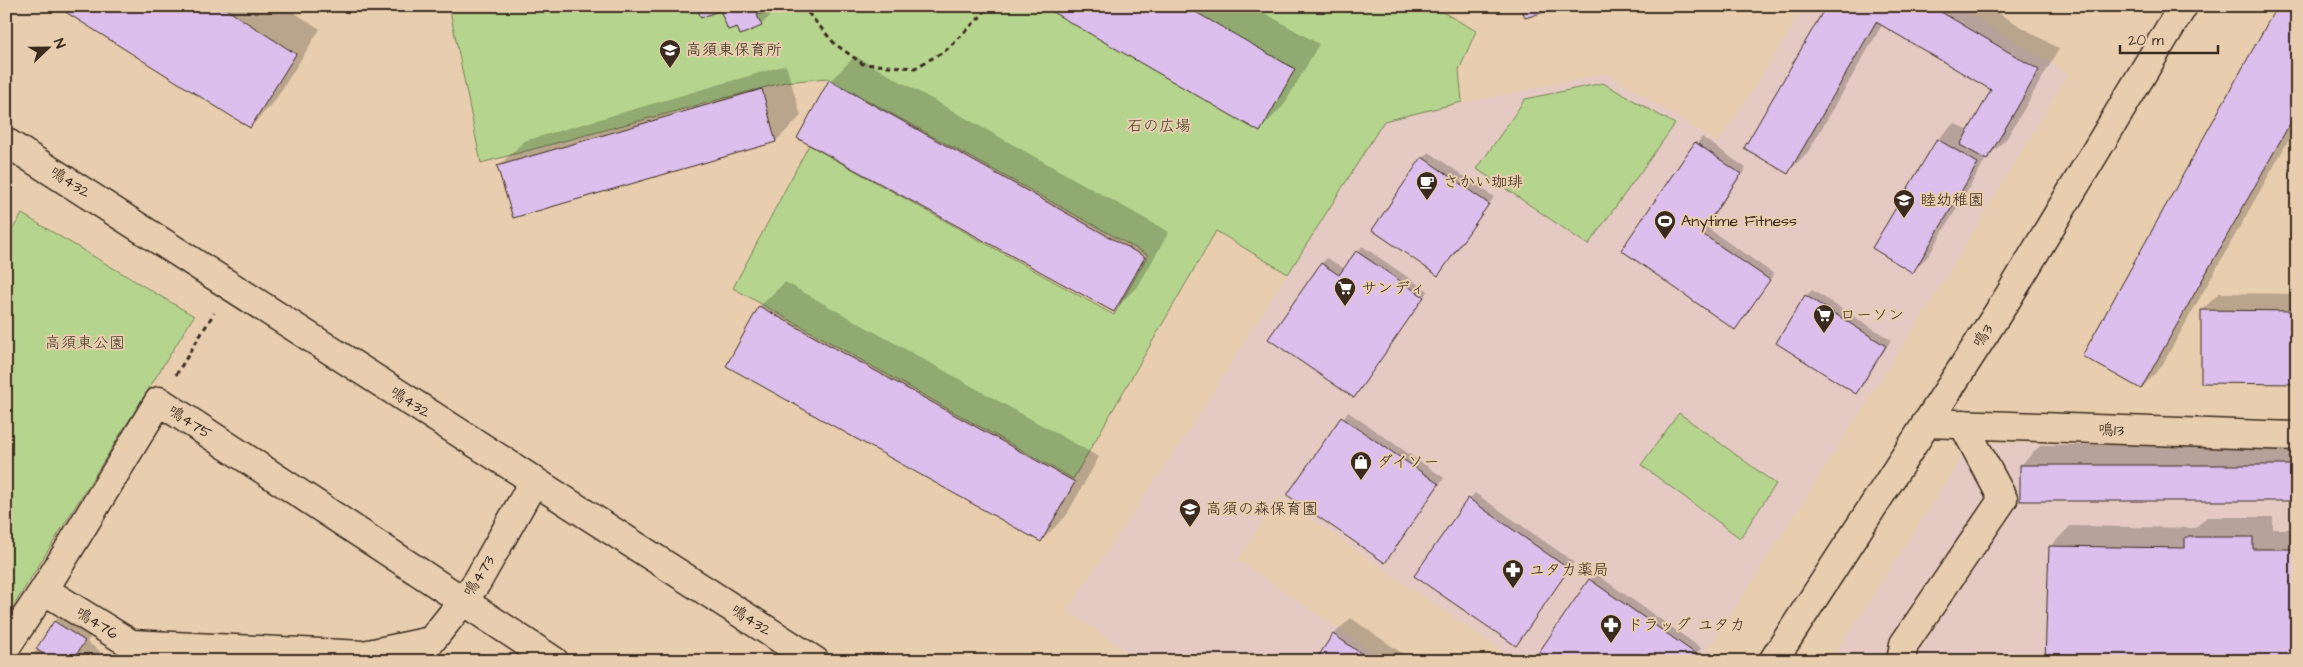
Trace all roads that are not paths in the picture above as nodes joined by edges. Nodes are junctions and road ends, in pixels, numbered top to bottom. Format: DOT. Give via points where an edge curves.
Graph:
graph roads {
  1 [pos="2183,6"];
  2 [pos="6,142"];
  3 [pos="1926,423"];
  4 [pos="1963,424"];
  5 [pos="2297,436"];
  6 [pos="534,481"];
  7 [pos="44,590"];
  8 [pos="463,601"];
  9 [pos="6,647"];
  10 [pos="554,661"];
  11 [pos="815,661"];
  12 [pos="1773,661"];
  13 [pos="1900,661"];
  1 -- 3 [label="street, 鳴3" via="2007,299"];
  2 -- 6 [label="street, 鳴432"];
  3 -- 4 [label="street, 鳴13"];
  3 -- 12 [label="street, 鳴3"];
  4 -- 5 [label="street, 鳴13"];
  4 -- 13 [label="street" via="2003,498 1904,644"];
  6 -- 8 [label="street, 鳴473"];
  6 -- 11 [label="street, 鳴432"];
  7 -- 8 [label="street, 鳴476" via="131,644 364,655 430,641"];
  7 -- 8 [label="street, 鳴475" via="159,401"];
  7 -- 9 [label="street, 鳴475"];
  8 -- 10 [label="street, 鳴473"];
}
